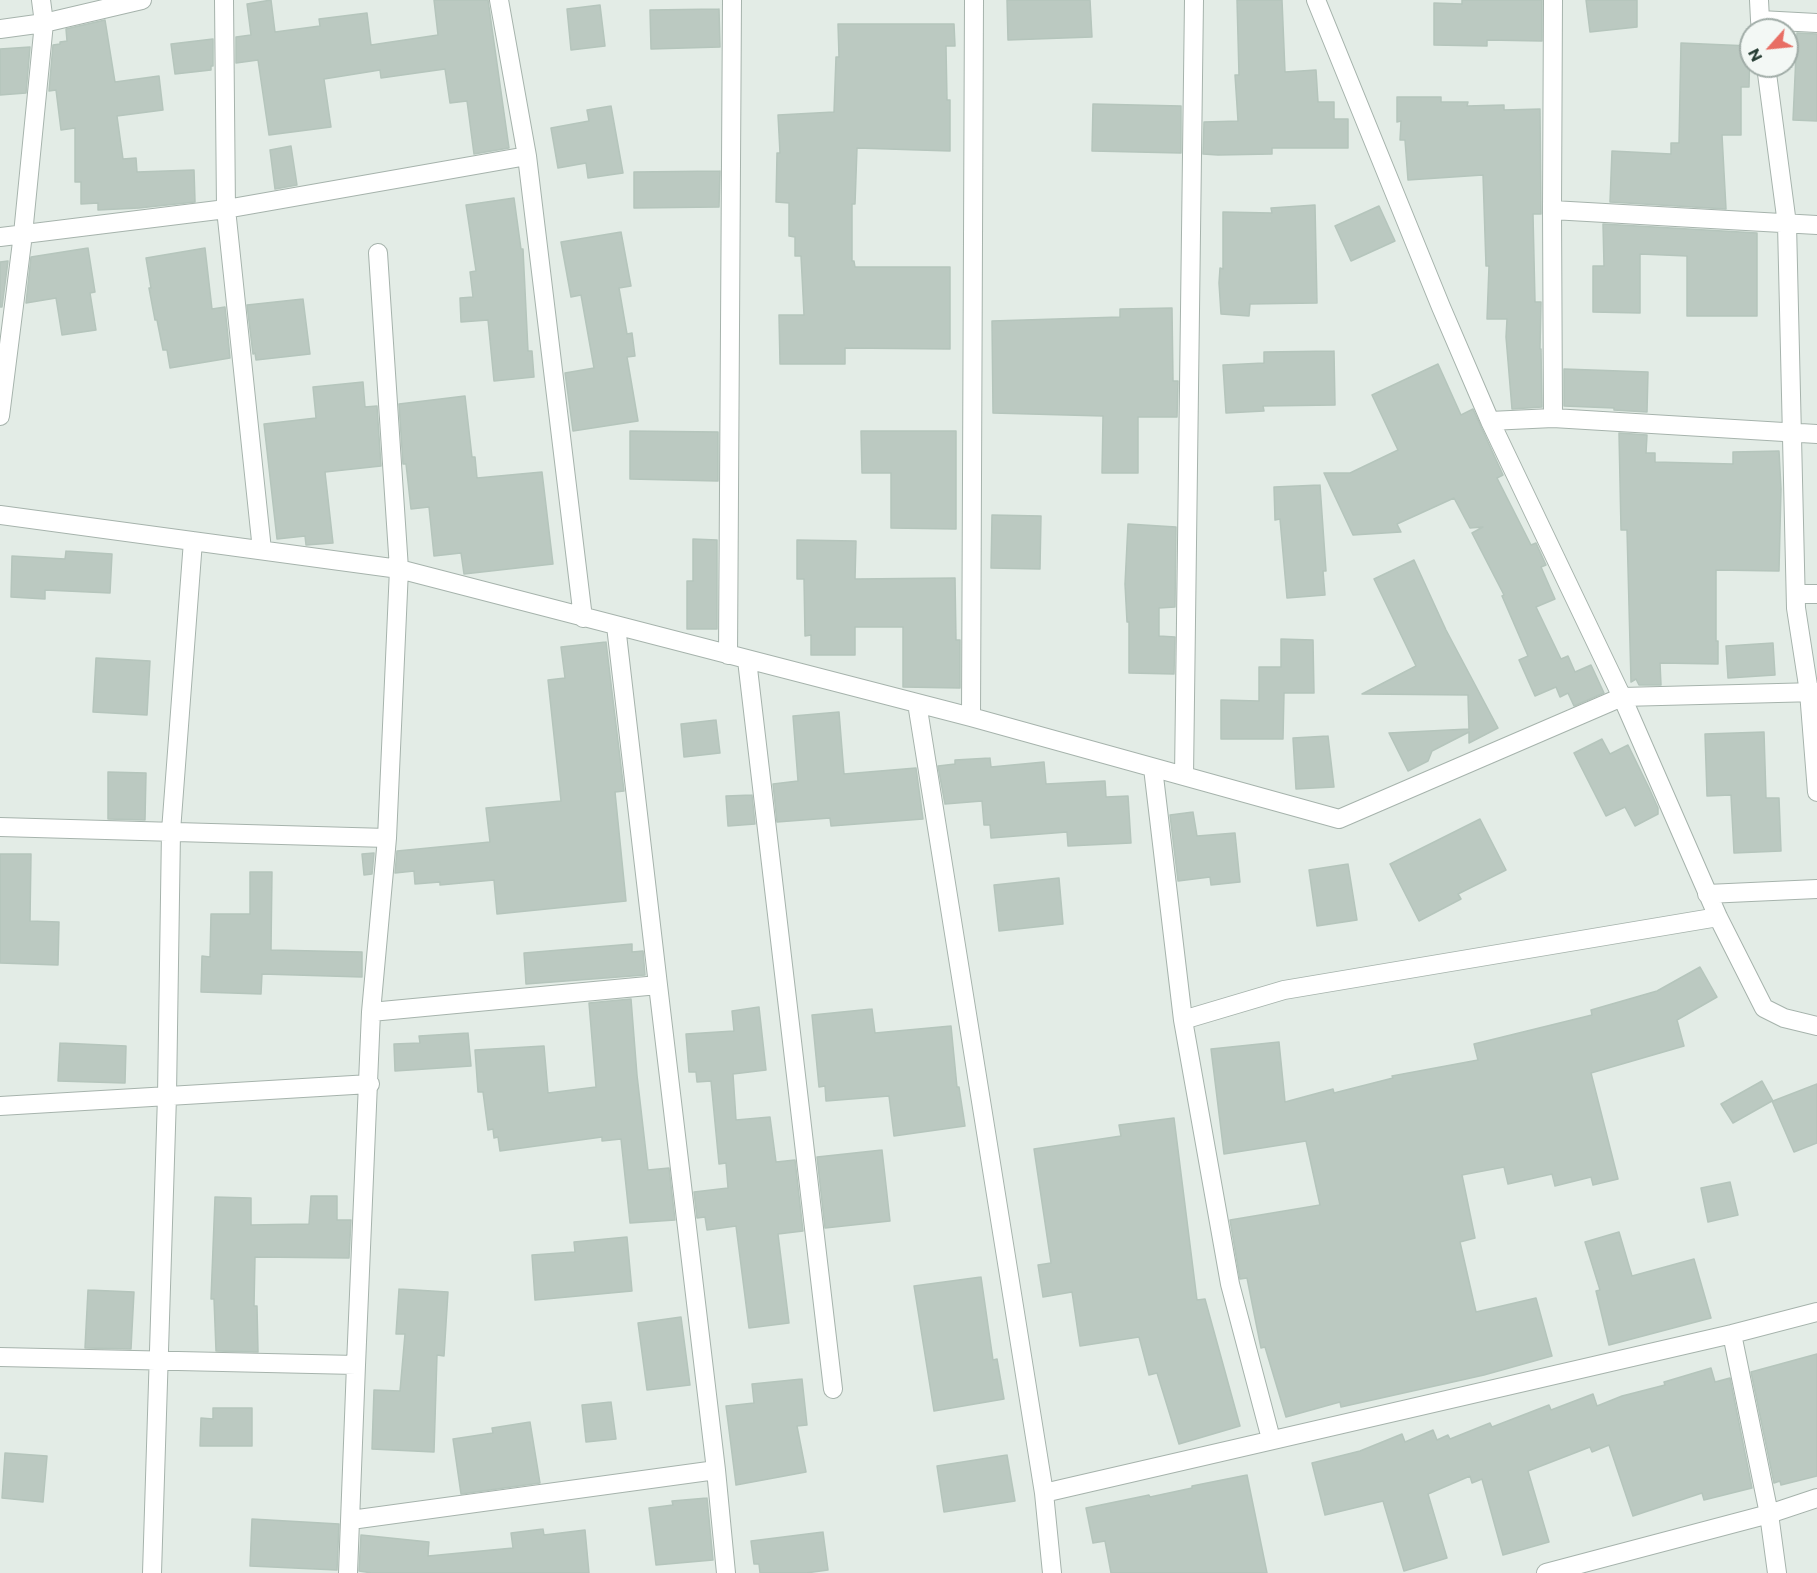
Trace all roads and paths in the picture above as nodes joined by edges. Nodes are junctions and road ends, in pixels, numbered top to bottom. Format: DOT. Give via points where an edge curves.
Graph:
graph roads {
  1 [pos="41,0"];
  2 [pos="142,0"];
  3 [pos="224,0"];
  4 [pos="499,0"];
  5 [pos="732,0"];
  6 [pos="974,0"];
  7 [pos="1194,0"];
  8 [pos="1316,0"];
  9 [pos="1553,0"];
  10 [pos="1759,0"];
  11 [pos="1760,18"];
  12 [pos="44,23"];
  13 [pos="1817,23"];
  14 [pos="1799,24"];
  15 [pos="0,29"];
  16 [pos="1768,78"];
  17 [pos="527,156"];
  18 [pos="226,209"];
  19 [pos="1552,210"];
  20 [pos="1787,224"];
  21 [pos="1817,225"];
  22 [pos="23,234"];
  23 [pos="0,237"];
  24 [pos="378,253"];
  25 [pos="0,416"];
  26 [pos="1553,418"];
  27 [pos="1491,421"];
  28 [pos="1793,434"];
  29 [pos="1817,434"];
  30 [pos="0,515"];
  31 [pos="193,541"];
  32 [pos="262,550"];
  33 [pos="399,569"];
  34 [pos="1796,594"];
  35 [pos="1817,594"];
  36 [pos="583,618"];
  37 [pos="616,626"];
  38 [pos="728,655"];
  39 [pos="747,660"];
  40 [pos="1813,692"];
  41 [pos="1622,697"];
  42 [pos="917,703"];
  43 [pos="971,717"];
  44 [pos="1153,768"];
  45 [pos="1184,776"];
  46 [pos="1817,792"];
  47 [pos="0,827"];
  48 [pos="171,831"];
  49 [pos="387,838"];
  50 [pos="1817,890"];
  51 [pos="1707,894"];
  52 [pos="1718,916"];
  53 [pos="658,985"];
  54 [pos="371,1012"];
  55 [pos="1183,1020"];
  56 [pos="1817,1026"];
  57 [pos="370,1084"];
  58 [pos="166,1096"];
  59 [pos="0,1106"];
  60 [pos="1817,1312"];
  61 [pos="1732,1334"];
  62 [pos="0,1357"];
  63 [pos="157,1360"];
  64 [pos="356,1365"];
  65 [pos="833,1389"];
  66 [pos="1271,1439"];
  67 [pos="716,1470"];
  68 [pos="1044,1493"];
  69 [pos="1817,1498"];
  70 [pos="1769,1514"];
  71 [pos="351,1520"];
  72 [pos="152,1573"];
  73 [pos="348,1573"];
  74 [pos="726,1573"];
  75 [pos="1052,1573"];
  76 [pos="1546,1573"];
  77 [pos="1777,1573"];
  1 -- 12 [label="street"];
  2 -- 12 [label="street"];
  3 -- 18 [label="street"];
  4 -- 17 [label="street"];
  5 -- 38 [label="street"];
  6 -- 43 [label="street"];
  7 -- 45 [label="street"];
  8 -- 27 [label="street"];
  9 -- 19 [label="street"];
  10 -- 11 [label="street"];
  12 -- 15 [label="street"];
  12 -- 22 [label="street"];
  13 -- 14 [label="street"];
  16 -- 20 [label="street"];
  17 -- 18 [label="street"];
  17 -- 36 [label="street"];
  18 -- 22 [label="street"];
  18 -- 32 [label="street"];
  19 -- 20 [label="street"];
  19 -- 26 [label="street"];
  20 -- 21 [label="street"];
  20 -- 28 [label="street"];
  22 -- 23 [label="street"];
  22 -- 25 [label="street"];
  24 -- 33 [label="street"];
  26 -- 27 [label="street"];
  26 -- 28 [label="street"];
  27 -- 41 [label="street"];
  28 -- 29 [label="street"];
  28 -- 34 [label="street"];
  30 -- 31 [label="street"];
  31 -- 32 [label="street"];
  31 -- 48 [label="street"];
  32 -- 33 [label="street"];
  33 -- 36 [label="street"];
  33 -- 49 [label="street"];
  34 -- 35 [label="street"];
  34 -- 40 [label="street"];
  36 -- 37 [label="street"];
  37 -- 38 [label="street"];
  37 -- 53 [label="street"];
  38 -- 39 [label="street"];
  39 -- 42 [label="street"];
  39 -- 65 [label="street"];
  40 -- 41 [label="street"];
  40 -- 46 [label="street"];
  41 -- 45 [label="street" via="1339,819"];
  41 -- 51 [label="street"];
  42 -- 43 [label="street"];
  42 -- 68 [label="street"];
  43 -- 44 [label="street"];
  44 -- 45 [label="street"];
  44 -- 55 [label="street"];
  47 -- 48 [label="street"];
  48 -- 49 [label="street"];
  48 -- 58 [label="street"];
  49 -- 54 [label="street"];
  50 -- 51 [label="street"];
  51 -- 52 [label="street"];
  52 -- 55 [label="street" via="1284,990"];
  52 -- 56 [label="street" via="1764,1008"];
  53 -- 54 [label="street"];
  53 -- 67 [label="street"];
  54 -- 57 [label="street"];
  55 -- 66 [label="street" via="1230,1284"];
  57 -- 58 [label="street"];
  57 -- 64 [label="street"];
  58 -- 59 [label="street"];
  58 -- 63 [label="street"];
  60 -- 61 [label="street"];
  61 -- 66 [label="street"];
  61 -- 70 [label="street"];
  62 -- 63 [label="street"];
  63 -- 64 [label="street"];
  63 -- 72 [label="street"];
  64 -- 71 [label="street"];
  66 -- 68 [label="street"];
  67 -- 71 [label="street"];
  67 -- 74 [label="street"];
  68 -- 75 [label="street"];
  69 -- 70 [label="street"];
  70 -- 76 [label="street"];
  70 -- 77 [label="street"];
  71 -- 73 [label="street"];
}
